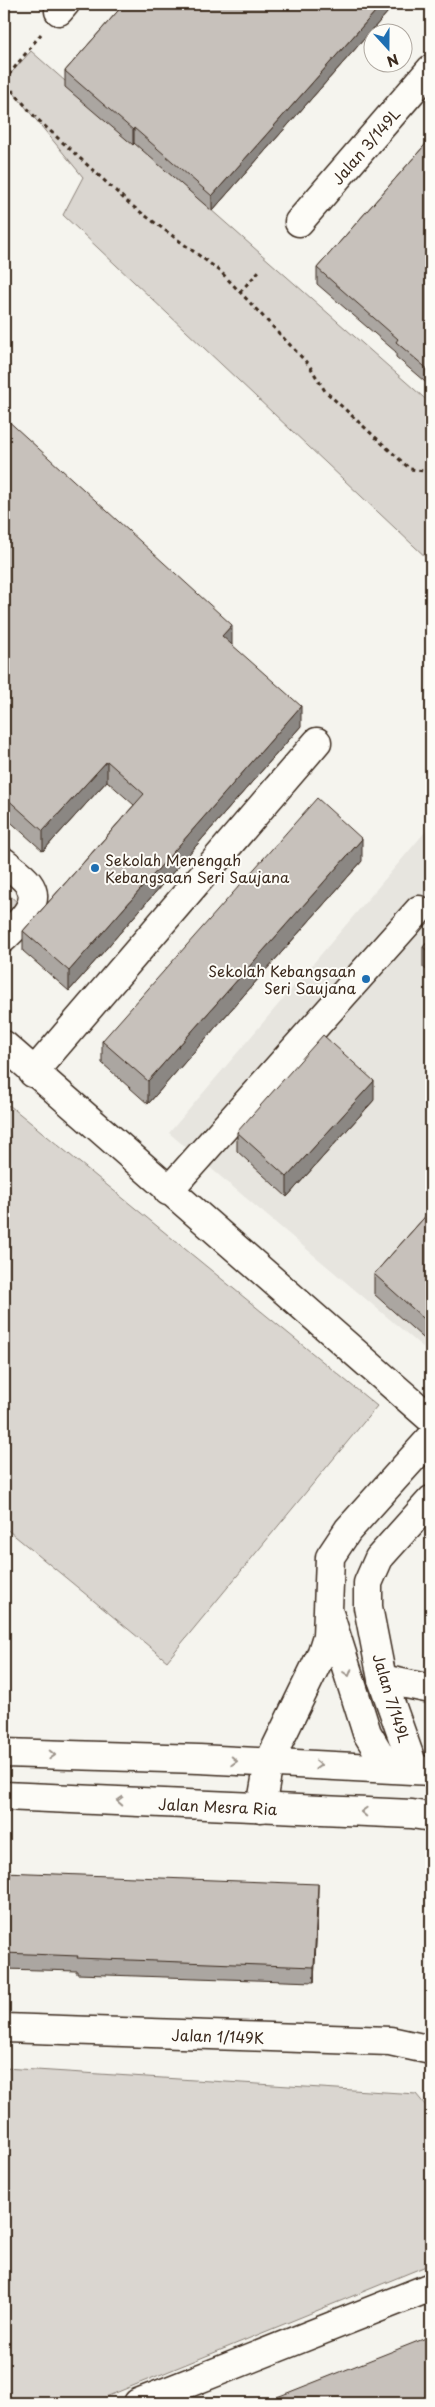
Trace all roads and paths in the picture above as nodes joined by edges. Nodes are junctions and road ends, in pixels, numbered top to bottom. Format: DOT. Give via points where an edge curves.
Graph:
graph roads {
  1 [pos="62,8"];
  2 [pos="431,69"];
  3 [pos="299,222"];
  4 [pos="259,271"];
  5 [pos="240,292"];
  6 [pos="431,472"];
  7 [pos="317,742"];
  8 [pos="4,862"];
  9 [pos="420,910"];
  10 [pos="4,938"];
  11 [pos="4,1045"];
  12 [pos="33,1073"];
  13 [pos="168,1191"];
  14 [pos="431,1419"];
  15 [pos="431,1438"];
  16 [pos="431,1500"];
  17 [pos="328,1610"];
  18 [pos="382,1679"];
  19 [pos="431,1689"];
  20 [pos="4,1753"];
  21 [pos="269,1762"];
  22 [pos="388,1768"];
  23 [pos="423,1770"];
  24 [pos="4,1796"];
  25 [pos="261,1808"];
  26 [pos="431,1817"];
  27 [pos="4,2028"];
  28 [pos="431,2050"];
  29 [pos="431,2288"];
  30 [pos="138,2403"];
  1 -- 5 [label="path" via="4,81 36,118 131,205 220,271"];
  2 -- 3 [label="street, Jalan 3/149L"];
  4 -- 5 [label="path"];
  5 -- 6 [label="path" via="309,364 325,391 410,469"];
  7 -- 12 [label="street"];
  8 -- 10 [label="street" via="28,884 33,897 31,910"];
  9 -- 13 [label="street"];
  11 -- 12 [label="street"];
  12 -- 13 [label="street"];
  13 -- 14 [label="street"];
  15 -- 17 [label="street" via="348,1530 330,1557"];
  16 -- 18 [label="street, Jalan 7/149L" via="379,1558 368,1583 368,1607"];
  17 -- 21 [label="street" via="327,1636 321,1655"];
  17 -- 22 [label="street, one-way" via="368,1733"];
  18 -- 19 [label="street"];
  18 -- 23 [label="street, Jalan 7/149L"];
  20 -- 21 [label="street, one-way"];
  21 -- 22 [label="street, one-way"];
  21 -- 25 [label="street"];
  22 -- 23 [label="street"];
  25 -- 24 [label="street, Jalan Mesra Ria, one-way"];
  26 -- 25 [label="street, Jalan Mesra Ria, one-way"];
  27 -- 28 [label="street, Jalan 1/149K" via="390,2041"];
  29 -- 30 [label="street"];
}
